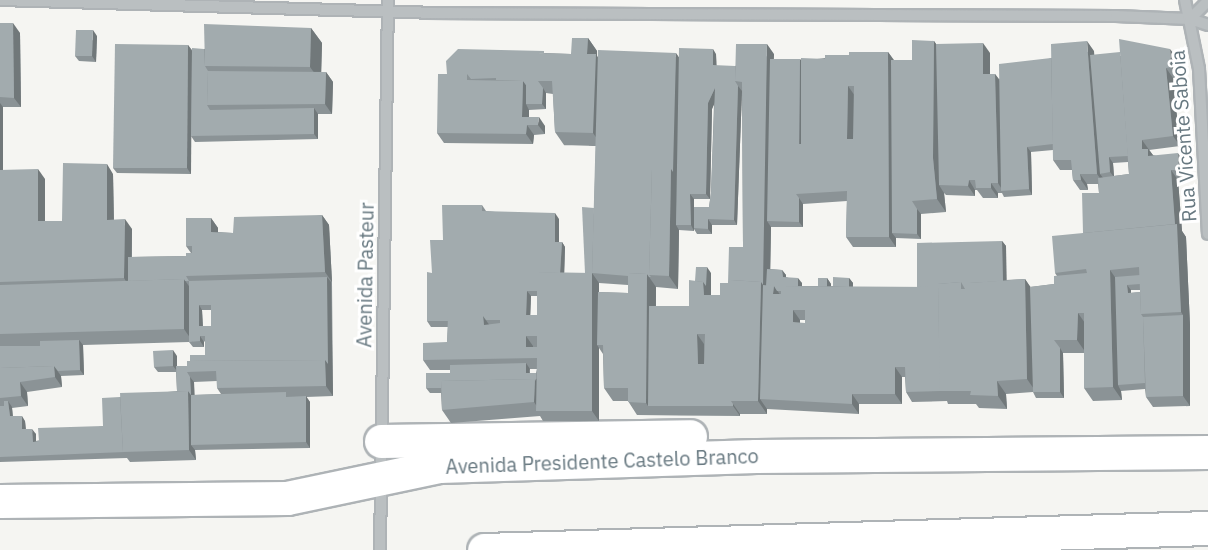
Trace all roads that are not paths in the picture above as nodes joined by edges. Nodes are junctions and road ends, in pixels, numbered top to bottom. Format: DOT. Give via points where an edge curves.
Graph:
graph roads {
  1 [pos="0,0"];
  2 [pos="388,0"];
  3 [pos="1185,0"];
  4 [pos="64,1"];
  5 [pos="1208,1"];
  6 [pos="388,12"];
  7 [pos="1190,19"];
  8 [pos="1208,25"];
  9 [pos="1208,234"];
  10 [pos="381,441"];
  11 [pos="1208,452"];
  12 [pos="756,456"];
  13 [pos="381,476"];
  14 [pos="0,501"];
  15 [pos="1208,528"];
  16 [pos="380,550"];
  17 [pos="484,550"];
  1 -- 4 [label="street"];
  2 -- 6 [label="street, Avenida Pasteur"];
  3 -- 7 [label="street, Rua Vicente Saboia"];
  4 -- 6 [label="street"];
  5 -- 7 [label="street"];
  6 -- 7 [label="street"];
  6 -- 10 [label="street, Avenida Pasteur"];
  7 -- 8 [label="street"];
  7 -- 9 [label="street, Rua Vicente Saboia" via="1199,69"];
  10 -- 12 [label="main road" via="730,435"];
  10 -- 13 [label="street, Avenida Pasteur"];
  11 -- 12 [label="main road, Avenida Presidente Castelo Branco"];
  12 -- 13 [label="main road, Avenida Presidente Castelo Branco" via="439,466"];
  13 -- 14 [label="main road, Avenida Presidente Castelo Branco" via="287,498"];
  13 -- 16 [label="street, Avenida Pasteur"];
  15 -- 17 [label="main road"];
}
